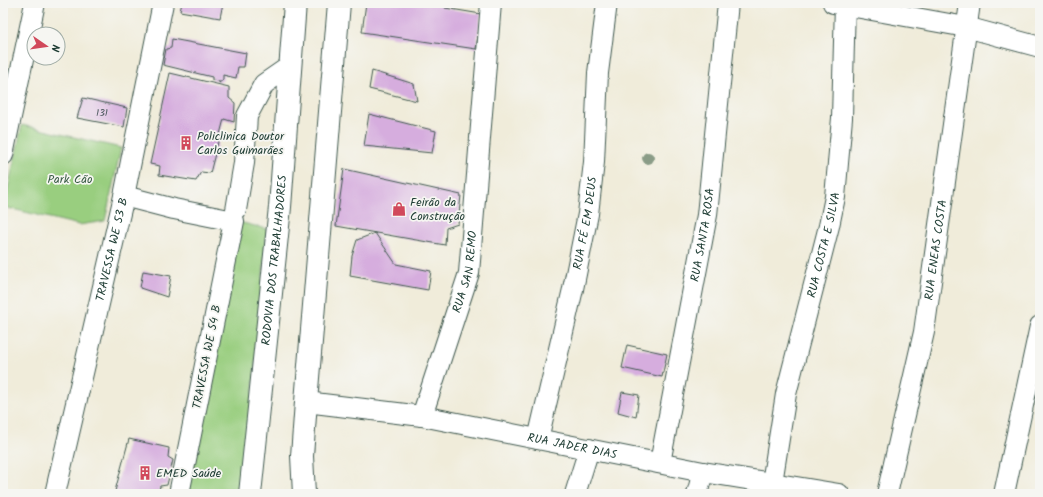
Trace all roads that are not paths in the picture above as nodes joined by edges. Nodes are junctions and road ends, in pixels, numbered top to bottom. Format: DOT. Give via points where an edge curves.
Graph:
graph roads {
  1 [pos="34,3"];
  2 [pos="163,3"];
  3 [pos="295,3"];
  4 [pos="339,3"];
  5 [pos="491,3"];
  6 [pos="607,3"];
  7 [pos="728,3"];
  8 [pos="970,3"];
  9 [pos="841,4"];
  10 [pos="966,27"];
  11 [pos="1040,47"];
  12 [pos="290,66"];
  13 [pos="3,155"];
  14 [pos="124,196"];
  15 [pos="235,215"];
  16 [pos="1040,326"];
  17 [pos="1037,359"];
  18 [pos="306,402"];
  19 [pos="422,416"];
  20 [pos="538,439"];
  21 [pos="589,449"];
  22 [pos="660,464"];
  23 [pos="703,472"];
  24 [pos="772,483"];
  25 [pos="832,493"];
  26 [pos="55,494"];
  27 [pos="179,494"];
  28 [pos="250,494"];
  29 [pos="304,494"];
  30 [pos="576,494"];
  31 [pos="697,494"];
  32 [pos="887,494"];
  33 [pos="1004,494"];
  1 -- 13 [label="street"];
  2 -- 14 [label="street, TRAVESSA WE 53 B"];
  3 -- 12 [label="main road, RODOVIA DOS TRABALHADORES"];
  4 -- 18 [label="main road"];
  5 -- 19 [label="street, RUA SAN REMO" via="469,273"];
  6 -- 20 [label="street, RUA FÉ EM DEUS" via="598,73 594,162 586,230"];
  7 -- 22 [label="street, RUA SANTA ROSA" via="707,215"];
  8 -- 10 [label="street, RUA ENEAS COSTA"];
  9 -- 10 [label="street"];
  9 -- 24 [label="street, RUA COSTA E SILVA" via="842,118 835,197 786,394"];
  10 -- 11 [label="street"];
  10 -- 32 [label="street, RUA ENEAS COSTA" via="924,332"];
  12 -- 15 [label="street, TRAVESSA WE 54 B" via="264,84 247,116 244,163"];
  12 -- 28 [label="main road, RODOVIA DOS TRABALHADORES" via="280,207"];
  14 -- 15 [label="street" via="174,209"];
  14 -- 26 [label="street, TRAVESSA WE 53 B"];
  15 -- 27 [label="street, TRAVESSA WE 54 B"];
  16 -- 17 [label="street"];
  17 -- 33 [label="street"];
  18 -- 19 [label="street, RUA JADER DIAS"];
  18 -- 29 [label="main road" via="302,456"];
  19 -- 20 [label="street, RUA JADER DIAS"];
  20 -- 21 [label="street, RUA JADER DIAS"];
  21 -- 22 [label="street, RUA JADER DIAS"];
  21 -- 30 [label="street"];
  22 -- 23 [label="street, RUA JADER DIAS"];
  23 -- 24 [label="street, RUA JADER DIAS"];
  23 -- 31 [label="street"];
  24 -- 25 [label="street, RUA JADER DIAS"];
}
